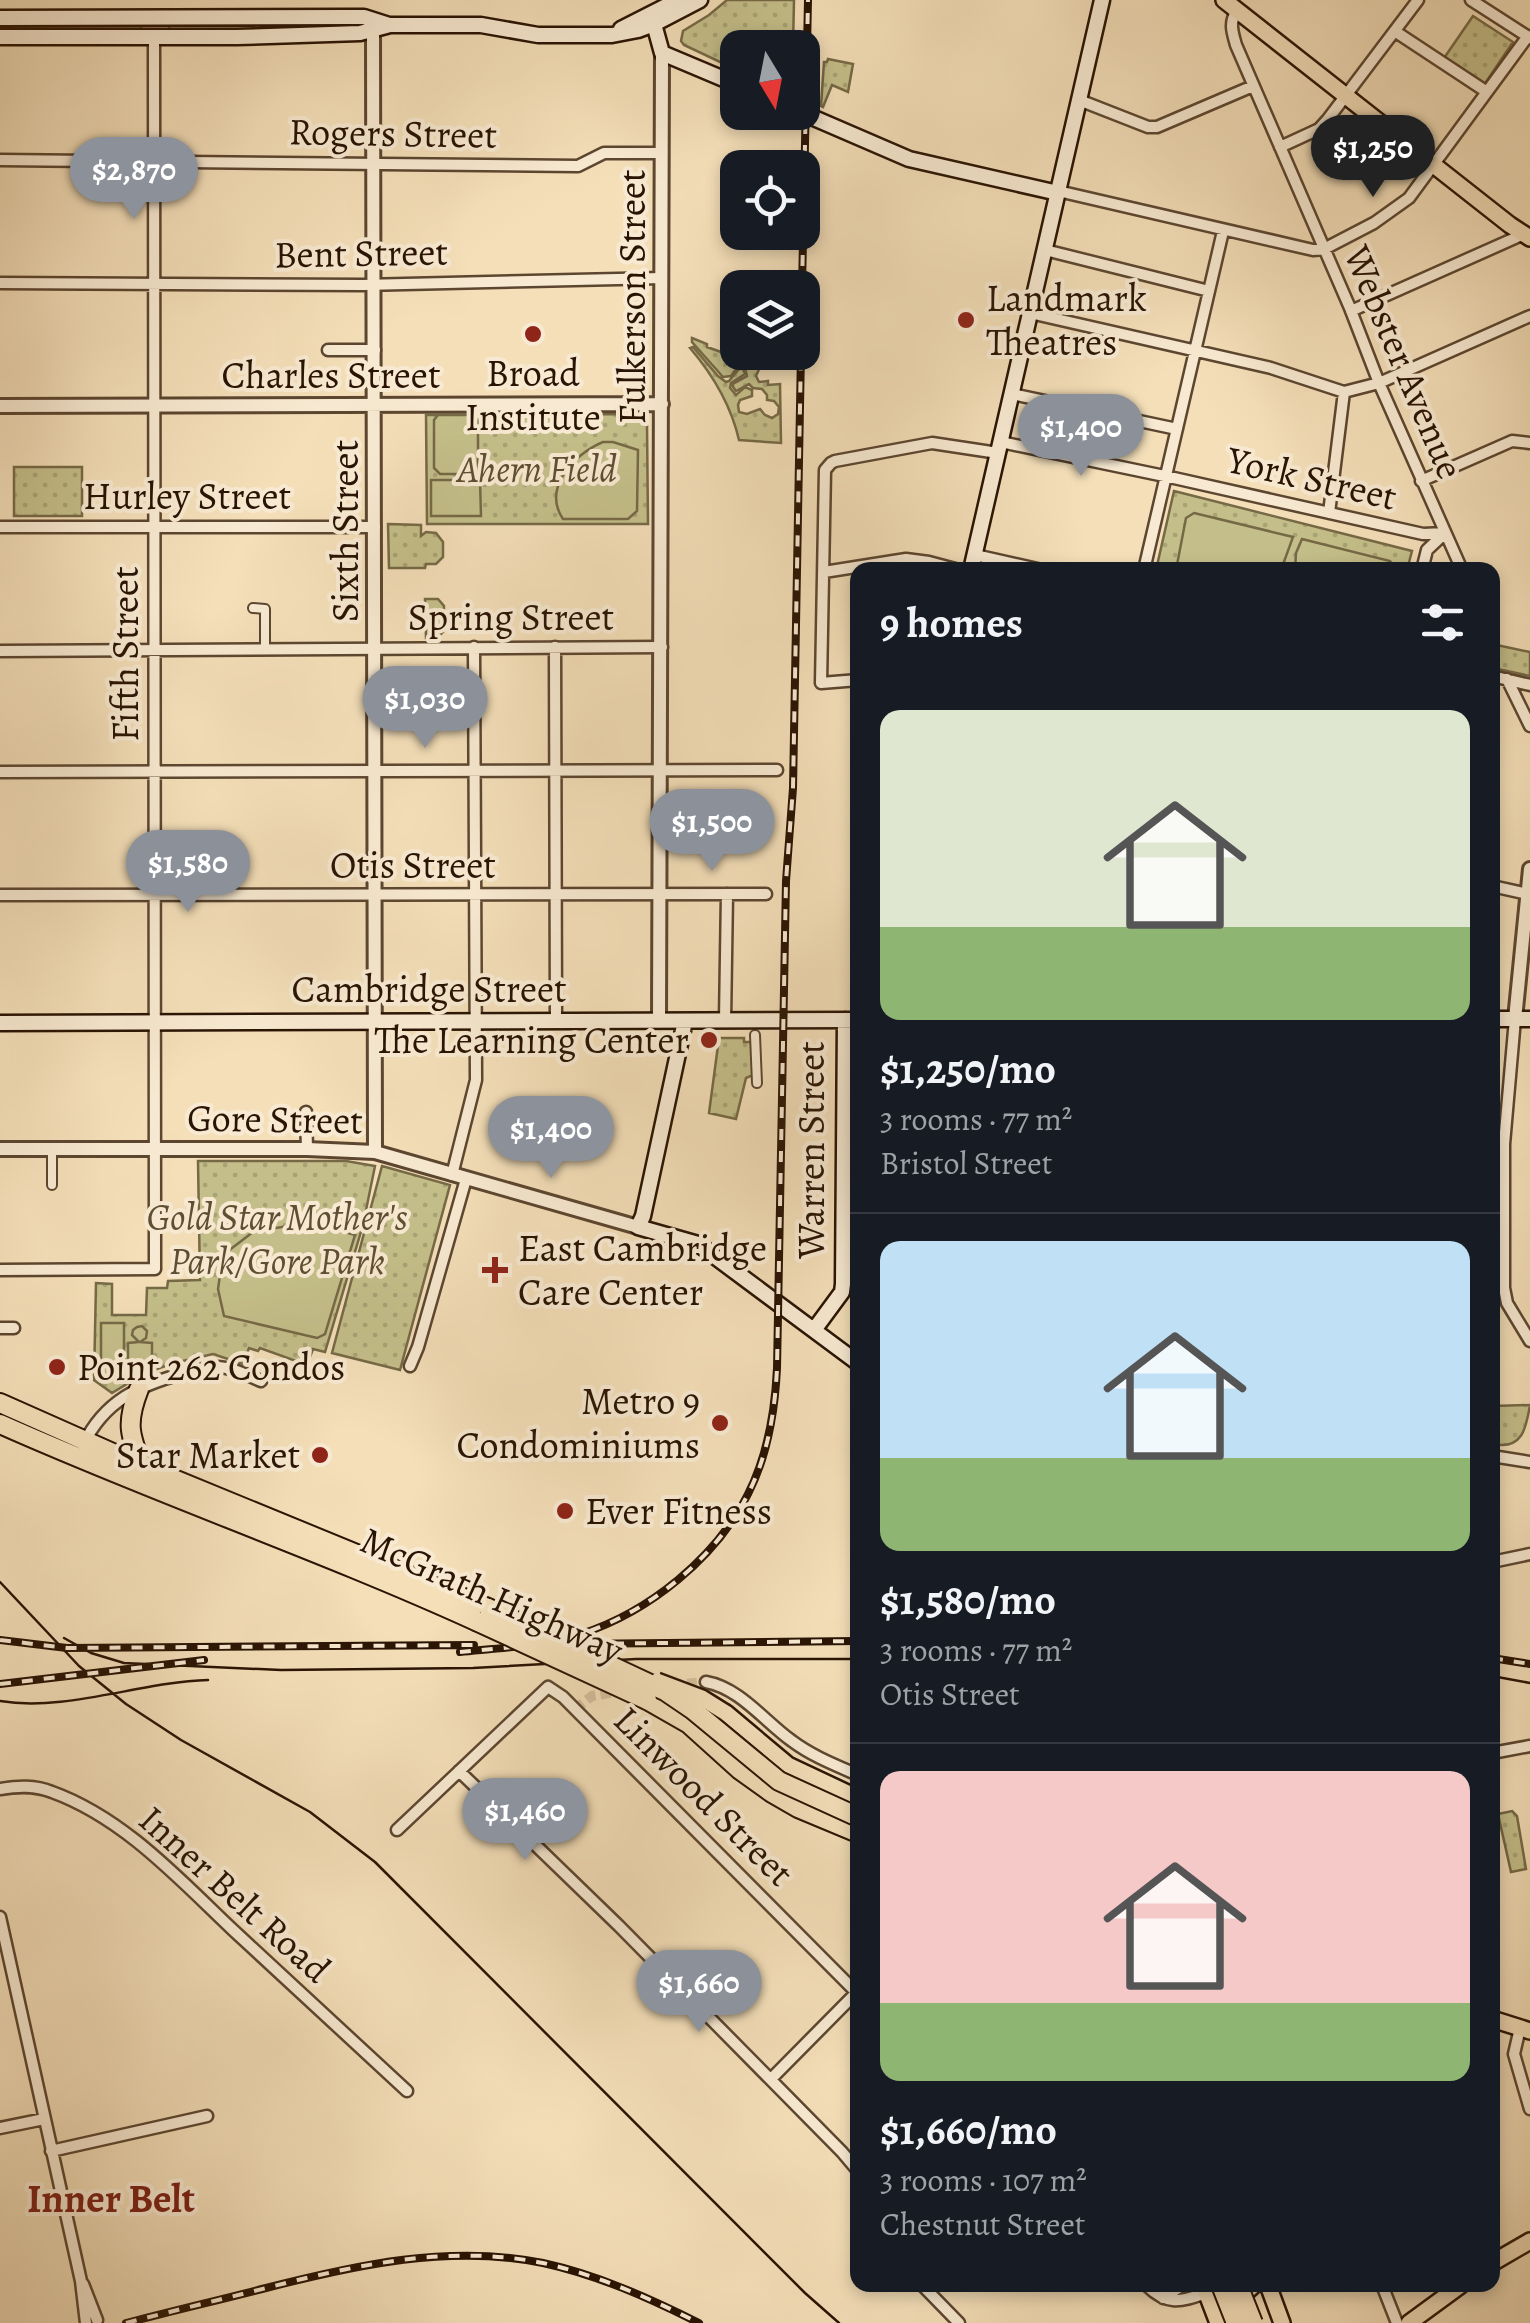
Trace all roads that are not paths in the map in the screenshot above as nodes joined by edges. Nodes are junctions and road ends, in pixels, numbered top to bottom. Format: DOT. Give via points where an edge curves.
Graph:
graph roads {
  1 [pos="678,0"];
  2 [pos="700,0"];
  3 [pos="1102,0"];
  4 [pos="1418,0"];
  5 [pos="1471,0"];
  6 [pos="1230,5"];
  7 [pos="0,18"];
  8 [pos="654,24"];
  9 [pos="390,25"];
  10 [pos="373,29"];
  11 [pos="1396,32"];
  12 [pos="612,35"];
  13 [pos="0,37"];
  14 [pos="1529,37"];
  15 [pos="154,38"];
  16 [pos="662,53"];
  17 [pos="720,77"];
  18 [pos="1253,86"];
  19 [pos="1487,92"];
  20 [pos="1346,96"];
  21 [pos="1080,100"];
  22 [pos="820,121"];
  23 [pos="1280,147"];
  24 [pos="662,153"];
  25 [pos="0,160"];
  26 [pos="155,161"];
  27 [pos="374,162"];
  28 [pos="1434,164"];
  29 [pos="1058,192"];
  30 [pos="1223,231"];
  31 [pos="1527,236"];
  32 [pos="1324,249"];
  33 [pos="1045,250"];
  34 [pos="662,278"];
  35 [pos="0,283"];
  36 [pos="154,284"];
  37 [pos="374,284"];
  38 [pos="1209,291"];
  39 [pos="1352,312"];
  40 [pos="1030,313"];
  41 [pos="1530,316"];
  42 [pos="328,350"];
  43 [pos="374,350"];
  44 [pos="1195,352"];
  45 [pos="1379,383"];
  46 [pos="1344,392"];
  47 [pos="1012,394"];
  48 [pos="662,404"];
  49 [pos="375,405"];
  50 [pos="0,406"];
  51 [pos="154,406"];
  52 [pos="1177,429"];
  53 [pos="1530,443"];
  54 [pos="999,448"];
  55 [pos="1166,476"];
  56 [pos="1421,481"];
  57 [pos="1329,513"];
  58 [pos="154,526"];
  59 [pos="375,527"];
  60 [pos="0,528"];
  61 [pos="1445,533"];
  62 [pos="892,562"];
  63 [pos="928,562"];
  64 [pos="973,562"];
  65 [pos="1146,562"];
  66 [pos="1424,562"];
  67 [pos="1458,562"];
  68 [pos="850,568"];
  69 [pos="824,572"];
  70 [pos="252,608"];
  71 [pos="556,647"];
  72 [pos="662,647"];
  73 [pos="265,648"];
  74 [pos="375,648"];
  75 [pos="474,648"];
  76 [pos="0,651"];
  77 [pos="155,651"];
  78 [pos="1500,678"];
  79 [pos="1507,679"];
  80 [pos="850,681"];
  81 [pos="1530,685"];
  82 [pos="1530,726"];
  83 [pos="556,770"];
  84 [pos="776,770"];
  85 [pos="475,771"];
  86 [pos="660,771"];
  87 [pos="0,772"];
  88 [pos="155,772"];
  89 [pos="376,772"];
  90 [pos="1530,869"];
  91 [pos="1500,888"];
  92 [pos="376,894"];
  93 [pos="475,894"];
  94 [pos="556,894"];
  95 [pos="727,894"];
  96 [pos="766,894"];
  97 [pos="1528,894"];
  98 [pos="156,895"];
  99 [pos="658,895"];
  100 [pos="0,896"];
  101 [pos="1522,1019"];
  102 [pos="850,1020"];
  103 [pos="556,1021"];
  104 [pos="659,1021"];
  105 [pos="685,1021"];
  106 [pos="725,1021"];
  107 [pos="156,1022"];
  108 [pos="376,1022"];
  109 [pos="476,1022"];
  110 [pos="0,1023"];
  111 [pos="755,1035"];
  112 [pos="756,1083"];
  113 [pos="306,1112"];
  114 [pos="156,1149"];
  115 [pos="307,1149"];
  116 [pos="0,1150"];
  117 [pos="52,1150"];
  118 [pos="375,1152"];
  119 [pos="459,1177"];
  120 [pos="52,1185"];
  121 [pos="1500,1185"];
  122 [pos="638,1227"];
  123 [pos="1500,1231"];
  124 [pos="850,1261"];
  125 [pos="0,1270"];
  126 [pos="0,1328"];
  127 [pos="14,1328"];
  128 [pos="814,1330"];
  129 [pos="1530,1341"];
  130 [pos="850,1357"];
  131 [pos="410,1366"];
  132 [pos="262,1381"];
  133 [pos="140,1389"];
  134 [pos="0,1403"];
  135 [pos="0,1424"];
  136 [pos="81,1450"];
  137 [pos="1500,1457"];
  138 [pos="1530,1462"];
  139 [pos="142,1466"];
  140 [pos="1530,1554"];
  141 [pos="1500,1560"];
  142 [pos="482,1614"];
  143 [pos="613,1666"];
  144 [pos="706,1682"];
  145 [pos="1530,1746"];
  146 [pos="1500,1752"];
  147 [pos="850,1770"];
  148 [pos="460,1771"];
  149 [pos="0,1789"];
  150 [pos="850,1794"];
  151 [pos="850,1814"];
  152 [pos="397,1830"];
  153 [pos="850,1830"];
  154 [pos="0,1917"];
  155 [pos="850,1985"];
  156 [pos="850,1999"];
  157 [pos="1500,2022"];
  158 [pos="1525,2030"];
  159 [pos="771,2079"];
  160 [pos="407,2090"];
  161 [pos="1530,2110"];
  162 [pos="207,2116"];
  163 [pos="44,2119"];
  164 [pos="0,2128"];
  165 [pos="51,2150"];
  166 [pos="850,2162"];
  167 [pos="1530,2241"];
  168 [pos="1500,2258"];
  169 [pos="929,2292"];
  170 [pos="1153,2292"];
  171 [pos="1172,2292"];
  172 [pos="1202,2292"];
  173 [pos="1211,2292"];
  174 [pos="1213,2292"];
  175 [pos="1214,2292"];
  176 [pos="1241,2292"];
  177 [pos="1246,2292"];
  178 [pos="1271,2292"];
  179 [pos="1385,2292"];
  180 [pos="1451,2292"];
  181 [pos="1163,2298"];
  182 [pos="91,2321"];
  183 [pos="958,2323"];
  184 [pos="1218,2323"];
  185 [pos="1236,2323"];
  186 [pos="1254,2323"];
  187 [pos="1282,2323"];
  188 [pos="1397,2323"];
  189 [pos="1409,2323"];
  1 -- 12 [label="main road"];
  2 -- 8 [label="main road"];
  3 -- 21 [label="main road"];
  4 -- 11 [label="street"];
  5 -- 14 [label="street"];
  6 -- 18 [label="street, Webster Avenue" via="1231,28"];
  6 -- 20 [label="main road"];
  7 -- 9 [label="main road" via="364,17"];
  8 -- 12 [label="main road"];
  8 -- 16 [label="main road"];
  9 -- 10 [label="main road"];
  9 -- 12 [label="main road"];
  10 -- 15 [label="main road"];
  10 -- 27 [label="street, Sixth Street"];
  11 -- 19 [label="street"];
  11 -- 20 [label="street"];
  13 -- 15 [label="main road"];
  14 -- 19 [label="street"];
  15 -- 26 [label="street, Fifth Street"];
  16 -- 17 [label="main road"];
  16 -- 24 [label="street, Fulkerson Street"];
  18 -- 21 [label="street" via="1157,127"];
  18 -- 23 [label="street, Webster Avenue"];
  19 -- 28 [label="street"];
  20 -- 23 [label="street" via="1319,129"];
  20 -- 28 [label="main road"];
  21 -- 29 [label="main road"];
  22 -- 29 [label="main road" via="909,159"];
  23 -- 32 [label="street, Webster Avenue"];
  24 -- 27 [label="street, Rogers Street" via="604,153 578,166"];
  24 -- 34 [label="street, Fulkerson Street"];
  25 -- 26 [label="street, Rogers Street"];
  26 -- 27 [label="street, Rogers Street"];
  26 -- 36 [label="street, Fifth Street"];
  27 -- 37 [label="street, Sixth Street"];
  28 -- 31 [label="main road"];
  28 -- 32 [label="street" via="1408,198"];
  29 -- 30 [label="street"];
  29 -- 33 [label="main road"];
  30 -- 32 [label="street"];
  30 -- 38 [label="street"];
  31 -- 39 [label="street"];
  32 -- 39 [label="street, Webster Avenue"];
  33 -- 38 [label="street"];
  33 -- 40 [label="main road"];
  34 -- 37 [label="street, Bent Street"];
  34 -- 48 [label="street, Fulkerson Street"];
  35 -- 36 [label="street, Bent Street"];
  36 -- 37 [label="street, Bent Street"];
  36 -- 51 [label="street, Fifth Street"];
  37 -- 43 [label="street, Sixth Street"];
  38 -- 44 [label="street"];
  39 -- 45 [label="street, Webster Avenue"];
  40 -- 44 [label="street"];
  40 -- 47 [label="main road"];
  41 -- 45 [label="street"];
  42 -- 43 [label="street"];
  43 -- 49 [label="street, Sixth Street"];
  44 -- 46 [label="street"];
  44 -- 52 [label="street"];
  45 -- 46 [label="street"];
  45 -- 56 [label="street, Webster Avenue"];
  46 -- 57 [label="street"];
  47 -- 52 [label="street"];
  47 -- 54 [label="main road"];
  48 -- 49 [label="street, Charles Street"];
  48 -- 72 [label="street, Fulkerson Street"];
  49 -- 51 [label="street, Charles Street"];
  49 -- 59 [label="street, Sixth Street"];
  50 -- 51 [label="street, Charles Street"];
  51 -- 58 [label="street, Fifth Street"];
  52 -- 55 [label="street"];
  53 -- 56 [label="street" via="1512,441"];
  54 -- 55 [label="street, York Street"];
  54 -- 64 [label="main road"];
  54 -- 69 [label="street, York Street" via="932,444 831,462 824,478"];
  55 -- 57 [label="street, York Street"];
  55 -- 65 [label="street"];
  56 -- 61 [label="street, Webster Avenue"];
  57 -- 61 [label="street, York Street"];
  58 -- 59 [label="street, Hurley Street"];
  58 -- 60 [label="street, Hurley Street"];
  58 -- 77 [label="street, Fifth Street"];
  59 -- 74 [label="street, Sixth Street"];
  61 -- 66 [label="street" via="1426,550"];
  61 -- 67 [label="street, Webster Avenue"];
  62 -- 63 [label="street"];
  68 -- 69 [label="street"];
  69 -- 80 [label="street" via="821,684"];
  70 -- 73 [label="street" via="265,608"];
  71 -- 72 [label="street, Spring Street"];
  71 -- 75 [label="street, Spring Street"];
  71 -- 83 [label="street"];
  72 -- 86 [label="street, Fulkerson Street"];
  73 -- 74 [label="street, Spring Street"];
  73 -- 77 [label="street, Spring Street"];
  74 -- 75 [label="street, Spring Street"];
  74 -- 89 [label="street, Sixth Street"];
  75 -- 85 [label="street"];
  76 -- 77 [label="street, Spring Street"];
  77 -- 88 [label="street, Fifth Street"];
  78 -- 79 [label="street"];
  79 -- 81 [label="street"];
  79 -- 82 [label="street"];
  83 -- 85 [label="street"];
  83 -- 86 [label="street"];
  83 -- 94 [label="street"];
  84 -- 86 [label="street"];
  85 -- 89 [label="street"];
  85 -- 93 [label="street"];
  86 -- 99 [label="street, Fulkerson Street"];
  87 -- 88 [label="street"];
  88 -- 89 [label="street"];
  88 -- 98 [label="street, Fifth Street"];
  89 -- 92 [label="street, Sixth Street"];
  90 -- 97 [label="street"];
  91 -- 97 [label="street"];
  92 -- 93 [label="street, Otis Street"];
  92 -- 98 [label="street, Otis Street"];
  92 -- 108 [label="street, Sixth Street"];
  93 -- 94 [label="street, Otis Street"];
  93 -- 109 [label="street"];
  94 -- 99 [label="street, Otis Street"];
  94 -- 103 [label="street"];
  95 -- 96 [label="street, Otis Street"];
  95 -- 99 [label="street, Otis Street"];
  95 -- 106 [label="street"];
  97 -- 101 [label="street"];
  98 -- 100 [label="street, Otis Street"];
  98 -- 107 [label="street, Fifth Street"];
  99 -- 104 [label="street, Fulkerson Street"];
  101 -- 121 [label="street"];
  102 -- 106 [label="main road, Cambridge Street"];
  103 -- 104 [label="main road, Cambridge Street"];
  103 -- 109 [label="main road, Cambridge Street"];
  104 -- 105 [label="main road, Cambridge Street"];
  105 -- 106 [label="main road, Cambridge Street"];
  105 -- 122 [label="main road"];
  107 -- 108 [label="main road, Cambridge Street"];
  107 -- 110 [label="main road, Cambridge Street"];
  107 -- 114 [label="street, Fifth Street"];
  108 -- 109 [label="main road, Cambridge Street"];
  108 -- 118 [label="street, Sixth Street"];
  109 -- 119 [label="street" via="476,1080"];
  111 -- 112 [label="street"];
  113 -- 115 [label="street"];
  114 -- 115 [label="street, Gore Street"];
  114 -- 117 [label="street, Gore Street"];
  114 -- 125 [label="street, Fifth Street" via="156,1269"];
  115 -- 118 [label="street, Gore Street"];
  116 -- 117 [label="street, Gore Street"];
  117 -- 120 [label="street"];
  118 -- 119 [label="street, Gore Street"];
  119 -- 122 [label="street, Gore Street"];
  119 -- 131 [label="street"];
  122 -- 128 [label="main road, Gore Street" via="698,1244"];
  123 -- 129 [label="street" via="1505,1295"];
  124 -- 128 [label="main road, Warren Street" via="842,1292"];
  126 -- 127 [label="street"];
  128 -- 130 [label="main road, Gore Street"];
  132 -- 133 [label="street" via="215,1366"];
  133 -- 136 [label="street" via="95,1422"];
  133 -- 139 [label="highway" via="129,1426"];
  134 -- 136 [label="highway"];
  135 -- 136 [label="highway"];
  136 -- 139 [label="highway, McGrath Highway"];
  136 -- 142 [label="highway, McGrath Highway" via="380,1579"];
  137 -- 138 [label="street"];
  139 -- 142 [label="highway, McGrath Highway"];
  140 -- 141 [label="street"];
  142 -- 143 [label="highway, McGrath Highway, bridge"];
  142 -- 153 [label="highway, McGrath Highway, bridge" via="689,1724 772,1793"];
  143 -- 150 [label="main road, McGrath Highway, bridge" via="713,1704 788,1765"];
  143 -- 151 [label="highway, McGrath Highway, bridge" via="688,1706 779,1780"];
  144 -- 147 [label="street" via="736,1696 801,1748"];
  145 -- 146 [label="street"];
  148 -- 152 [label="street"];
  148 -- 155 [label="street, Linwood Street" via="548,1687"];
  148 -- 159 [label="street"];
  149 -- 160 [label="street, Inner Belt Road" via="49,1790 118,1828"];
  154 -- 163 [label="street"];
  156 -- 159 [label="street"];
  157 -- 158 [label="main road"];
  158 -- 161 [label="street" via="1514,2054"];
  159 -- 166 [label="street"];
  162 -- 165 [label="street"];
  163 -- 164 [label="street"];
  163 -- 165 [label="street"];
  165 -- 182 [label="street"];
  167 -- 168 [label="main road"];
  169 -- 183 [label="street"];
  170 -- 181 [label="street"];
  171 -- 181 [label="street"];
  172 -- 181 [label="street" via="1185,2300"];
  173 -- 184 [label="main road"];
  174 -- 185 [label="highway, bridge"];
  175 -- 177 [label="main road"];
  176 -- 186 [label="highway, bridge"];
  178 -- 187 [label="main road"];
  179 -- 188 [label="street"];
  180 -- 189 [label="main road"];
}
